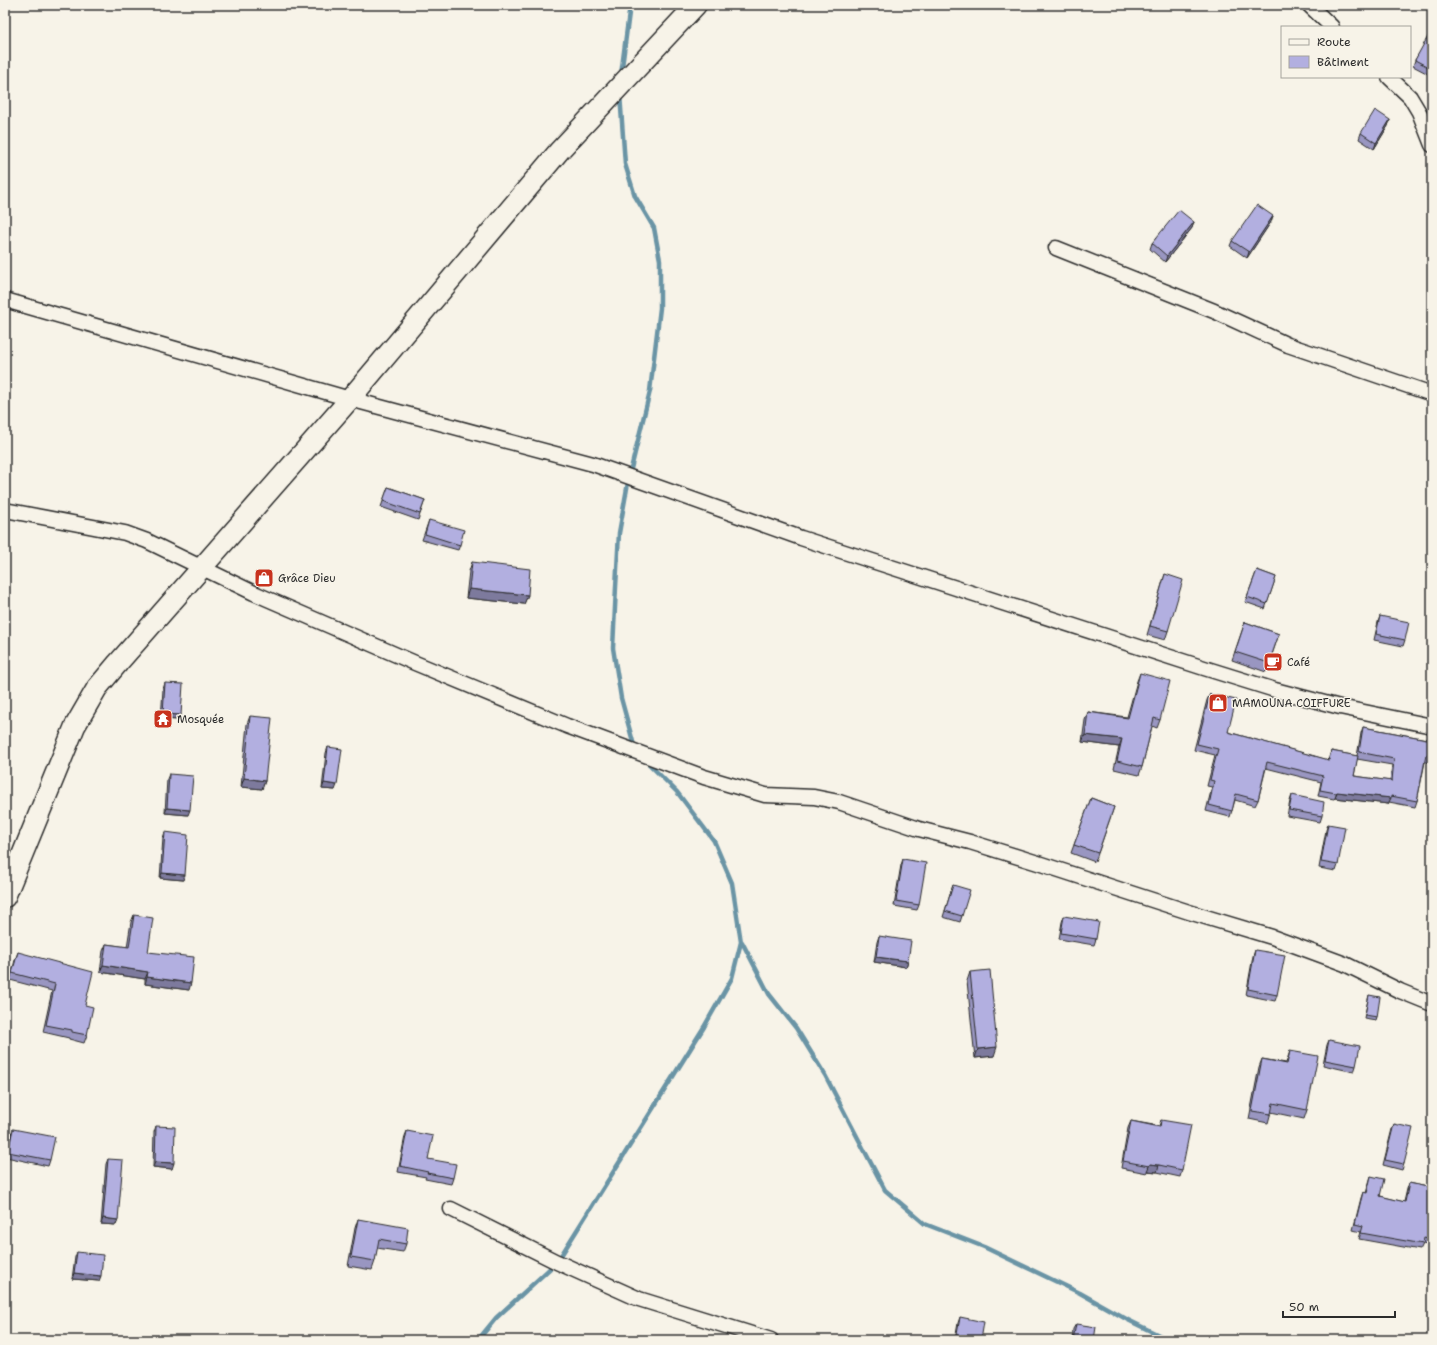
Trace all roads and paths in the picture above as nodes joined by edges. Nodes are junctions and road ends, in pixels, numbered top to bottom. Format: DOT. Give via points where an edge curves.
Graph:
graph roads {
  1 [pos="696,5"];
  2 [pos="1310,5"];
  3 [pos="1331,26"];
  4 [pos="1390,78"];
  5 [pos="1432,145"];
  6 [pos="1056,248"];
  7 [pos="5,300"];
  8 [pos="1432,394"];
  9 [pos="350,399"];
  10 [pos="5,510"];
  11 [pos="202,568"];
  12 [pos="1432,726"];
  13 [pos="5,897"];
  14 [pos="1432,1004"];
  15 [pos="451,1210"];
  16 [pos="771,1340"];
  1 -- 9 [label="street" via="560,150"];
  2 -- 3 [label="street"];
  4 -- 5 [label="street" via="1410,97"];
  6 -- 8 [label="street" via="1214,311 1288,345"];
  7 -- 9 [label="street"];
  9 -- 11 [label="street"];
  9 -- 12 [label="street" via="592,464 801,538 1275,690 1340,707"];
  10 -- 11 [label="street" via="125,533"];
  11 -- 13 [label="street" via="97,688 75,726"];
  11 -- 14 [label="street" via="422,666 566,726 704,777 765,795 814,797 839,802 919,829 1038,863 1272,937 1345,964 1400,992"];
  15 -- 16 [label="street" via="639,1299"];
}
